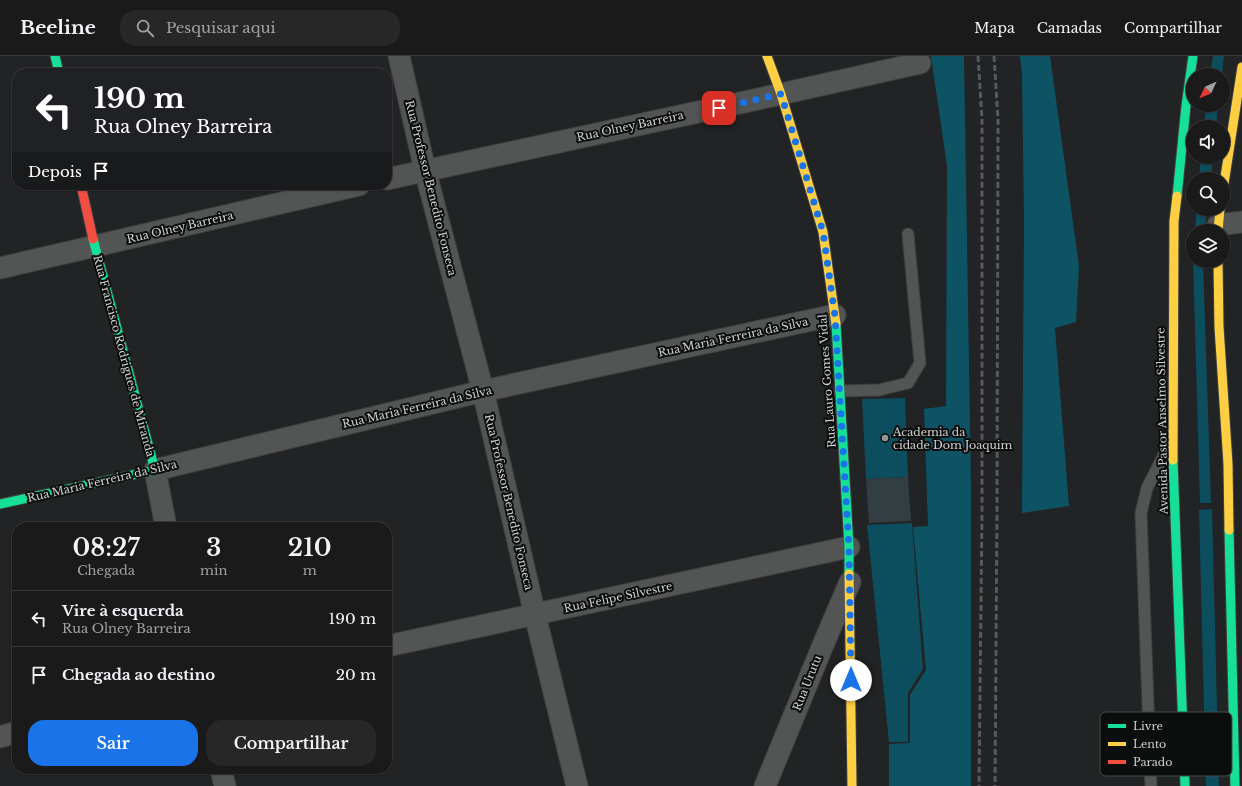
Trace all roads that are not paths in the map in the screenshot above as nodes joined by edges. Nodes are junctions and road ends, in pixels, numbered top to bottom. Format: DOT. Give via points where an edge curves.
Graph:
graph roads {
  1 [pos="55,56"];
  2 [pos="398,56"];
  3 [pos="767,56"];
  4 [pos="1193,56"];
  5 [pos="920,63"];
  6 [pos="1242,67"];
  7 [pos="58,68"];
  8 [pos="781,94"];
  9 [pos="425,170"];
  10 [pos="1226,172"];
  11 [pos="392,178"];
  12 [pos="82,190"];
  13 [pos="337,190"];
  14 [pos="1218,222"];
  15 [pos="1242,222"];
  16 [pos="908,234"];
  17 [pos="94,246"];
  18 [pos="0,268"];
  19 [pos="1218,268"];
  20 [pos="835,316"];
  21 [pos="483,391"];
  22 [pos="840,391"];
  23 [pos="1172,440"];
  24 [pos="155,470"];
  25 [pos="0,504"];
  26 [pos="165,522"];
  27 [pos="849,547"];
  28 [pos="850,582"];
  29 [pos="535,615"];
  30 [pos="392,645"];
  31 [pos="1148,712"];
  32 [pos="1183,712"];
  33 [pos="12,733"];
  34 [pos="0,737"];
  35 [pos="222,774"];
  36 [pos="1151,776"];
  37 [pos="1186,776"];
  38 [pos="225,786"];
  39 [pos="577,786"];
  40 [pos="766,786"];
  41 [pos="852,786"];
  42 [pos="1151,786"];
  43 [pos="1186,786"];
  44 [pos="1235,786"];
  1 -- 7 [label="main road"];
  2 -- 9 [label="street, Rua Professor Benedito Fonseca"];
  3 -- 8 [label="main road, Rua Lauro Gomes Vidal"];
  4 -- 23 [label="main road, Avenida Pastor Anselmo Silvestre" via="1174,221"];
  5 -- 8 [label="street, Rua Olney Barreira"];
  6 -- 10 [label="main road"];
  8 -- 9 [label="street, Rua Olney Barreira"];
  8 -- 20 [label="main road, Rua Lauro Gomes Vidal" via="823,232"];
  9 -- 11 [label="street, Rua Olney Barreira"];
  9 -- 21 [label="street, Rua Professor Benedito Fonseca"];
  12 -- 17 [label="main road, Rua Francisco Rodrigues de Miranda"];
  13 -- 17 [label="street, Rua Olney Barreira"];
  14 -- 15 [label="street"];
  16 -- 22 [label="lane" via="920,363 908,384 879,390"];
  17 -- 18 [label="street, Rua Olney Barreira"];
  17 -- 24 [label="main road, Rua Francisco Rodrigues de Miranda"];
  19 -- 44 [label="main road" via="1218,327 1228,464"];
  20 -- 21 [label="street, Rua Maria Ferreira da Silva"];
  20 -- 22 [label="main road, Rua Lauro Gomes Vidal"];
  21 -- 24 [label="street, Rua Maria Ferreira da Silva"];
  21 -- 29 [label="street, Rua Professor Benedito Fonseca"];
  22 -- 27 [label="main road, Rua Lauro Gomes Vidal"];
  23 -- 31 [label="lane" via="1147,488 1141,512"];
  23 -- 32 [label="main road, Avenida Pastor Anselmo Silvestre"];
  24 -- 25 [label="main road, Rua Maria Ferreira da Silva"];
  24 -- 26 [label="street, Rua Francisco Rodrigues de Miranda"];
  27 -- 28 [label="main road, Rua Lauro Gomes Vidal"];
  27 -- 29 [label="street, Rua Felipe Silvestre"];
  28 -- 40 [label="street, Rua Urutu"];
  28 -- 41 [label="main road, Rua Lauro Gomes Vidal"];
  29 -- 30 [label="street, Rua Felipe Silvestre"];
  29 -- 39 [label="street, Rua Professor Benedito Fonseca"];
  33 -- 34 [label="street"];
  35 -- 38 [label="street"];
  36 -- 42 [label="lane"];
  37 -- 43 [label="main road, Avenida Pastor Anselmo Silvestre"];
}
